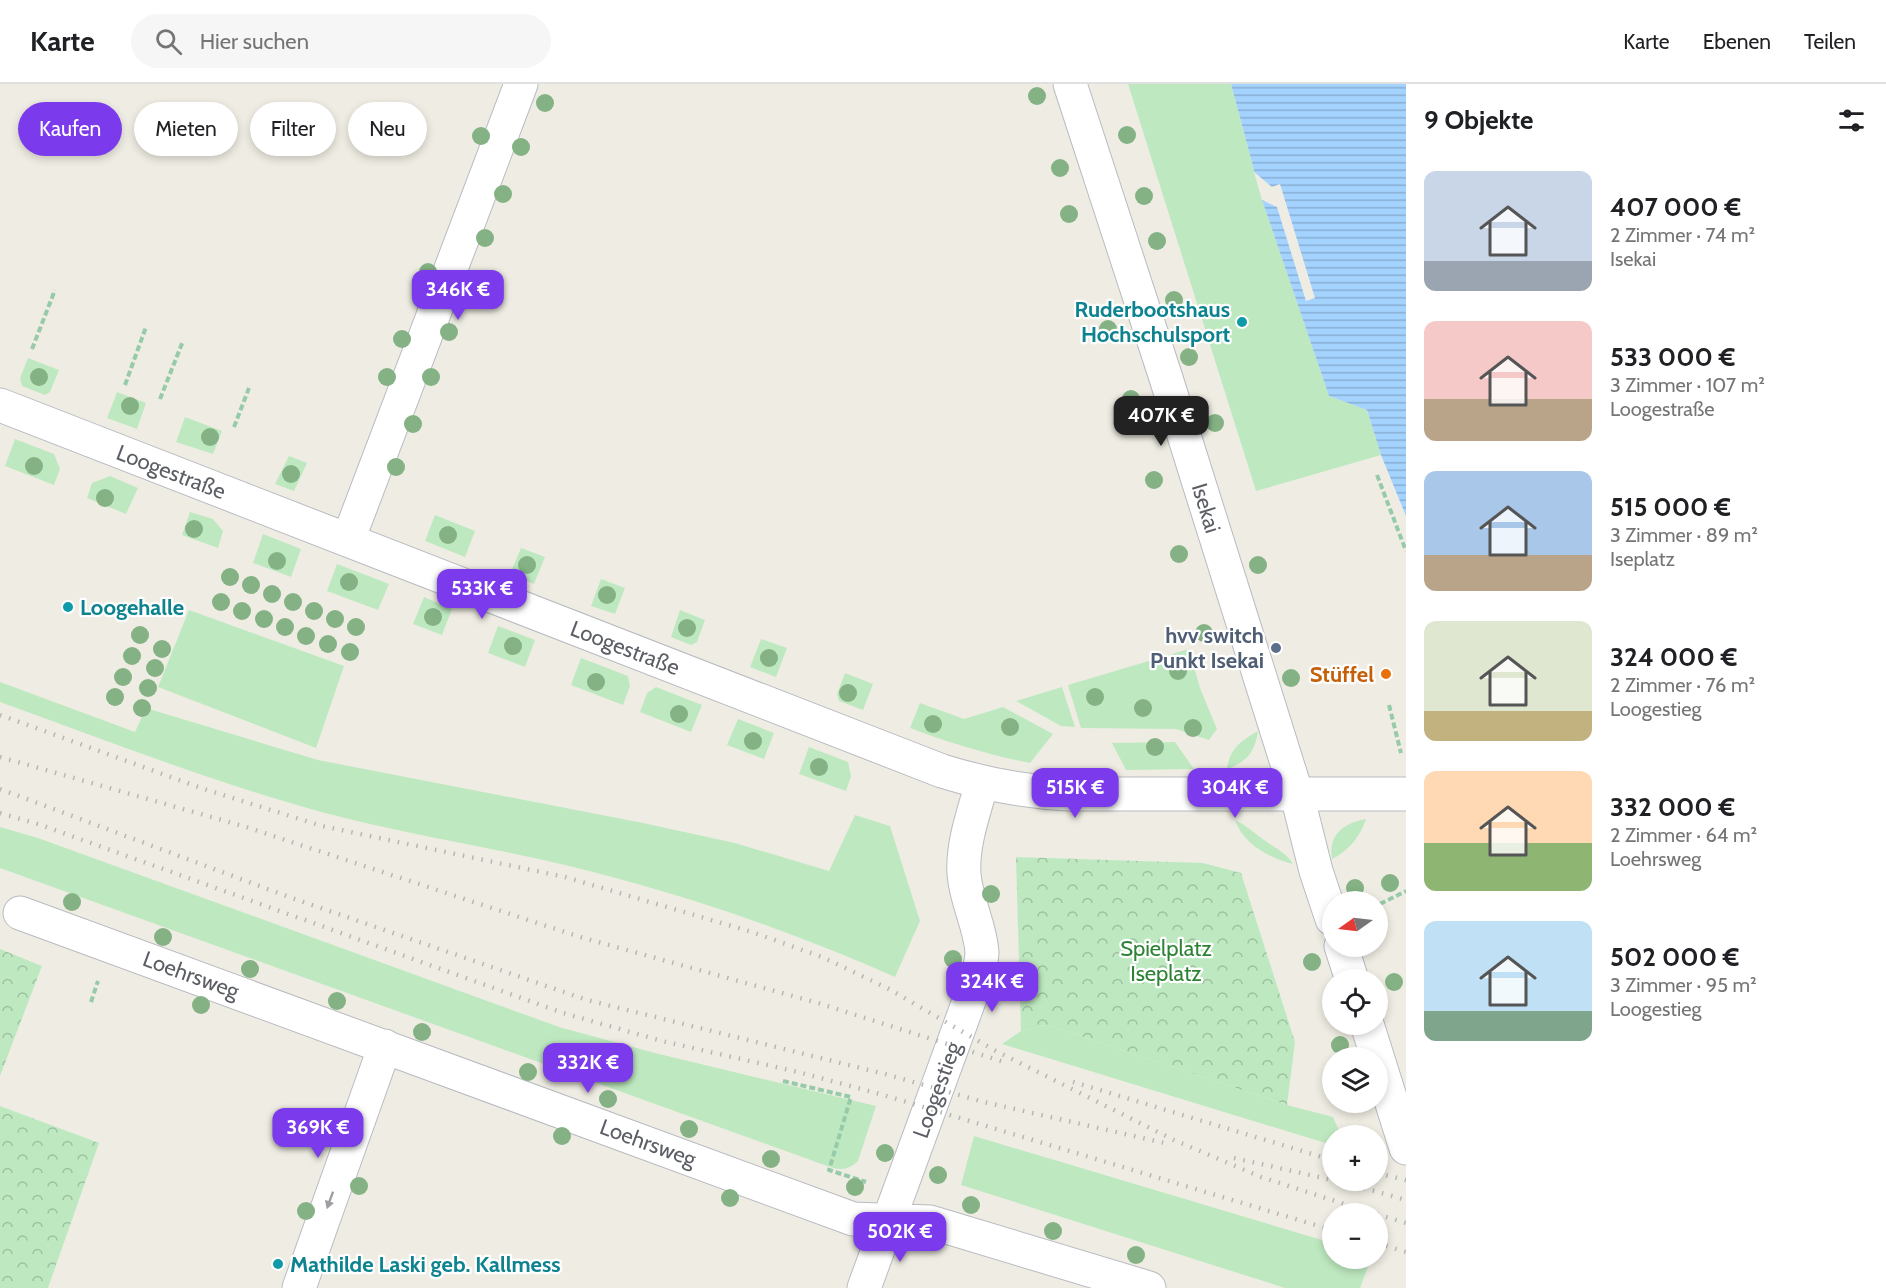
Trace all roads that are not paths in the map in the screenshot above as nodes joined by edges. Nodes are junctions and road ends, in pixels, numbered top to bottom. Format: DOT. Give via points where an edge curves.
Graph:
graph roads {
  1 [pos="521,84"];
  2 [pos="1070,84"];
  3 [pos="0,405"];
  4 [pos="348,540"];
  5 [pos="982,783"];
  6 [pos="1406,794"];
  7 [pos="1297,795"];
  8 [pos="1323,891"];
  9 [pos="20,913"];
  10 [pos="1370,1035"];
  11 [pos="385,1046"];
  12 [pos="1406,1148"];
  13 [pos="889,1220"];
  14 [pos="299,1288"];
  15 [pos="864,1288"];
  16 [pos="1149,1288"];
  1 -- 4 [label="street"];
  2 -- 7 [label="street, Isekai"];
  3 -- 4 [label="street, Loogestraße"];
  4 -- 5 [label="street, Loogestraße" via="931,767"];
  5 -- 7 [label="street, Loogestraße" via="1044,793"];
  5 -- 13 [label="street, Loogestieg" via="965,850 964,873 982,953 977,979"];
  6 -- 7 [label="street, Loogestraße"];
  7 -- 8 [label="street, Isekai"];
  9 -- 11 [label="street, Loehrsweg"];
  10 -- 12 [label="street"];
  11 -- 13 [label="street, Loehrsweg" via="853,1219"];
  11 -- 14 [label="street, one-way"];
  13 -- 15 [label="street, Loogestieg"];
  13 -- 16 [label="street, Loehrsweg" via="930,1222"];
}
